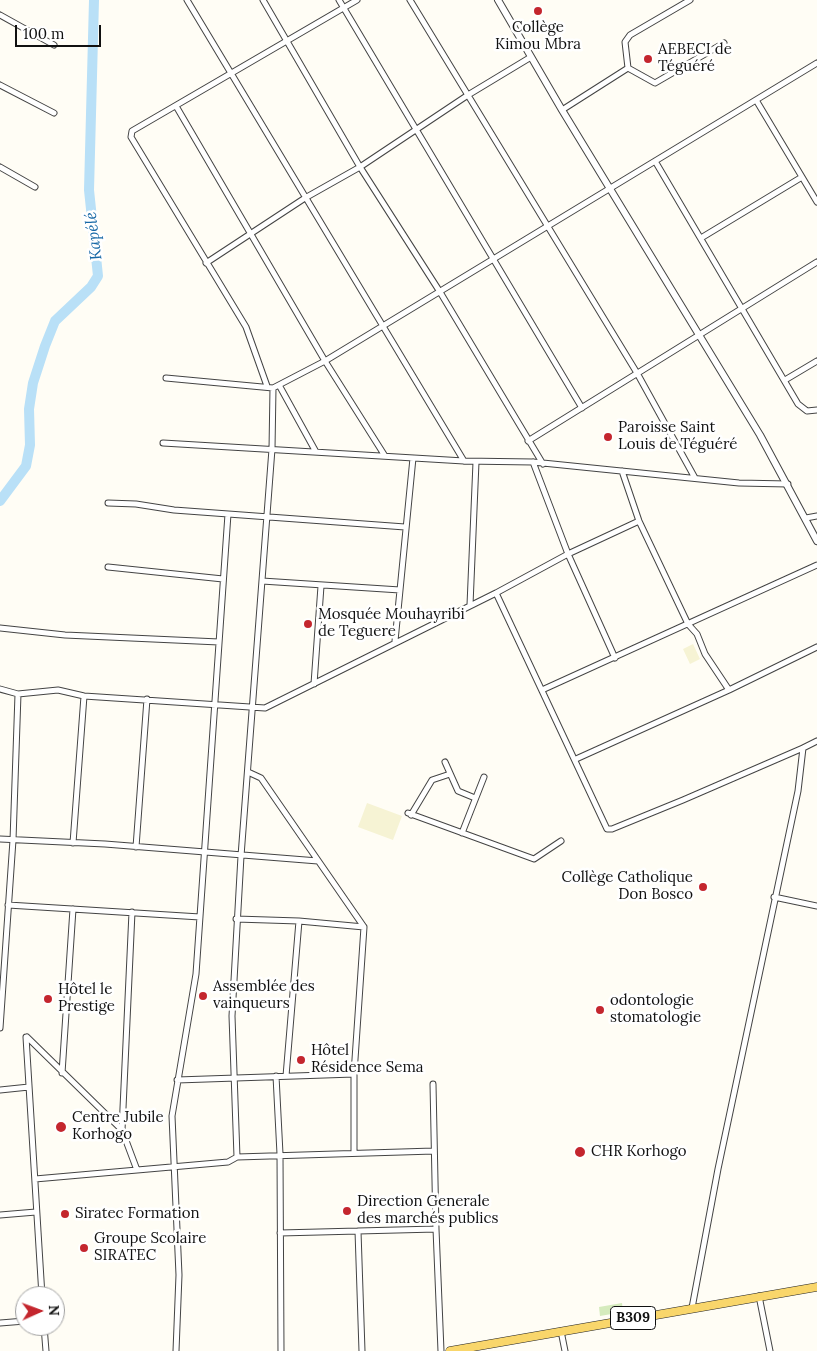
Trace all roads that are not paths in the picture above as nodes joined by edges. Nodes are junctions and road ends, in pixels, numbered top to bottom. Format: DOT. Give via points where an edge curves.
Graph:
graph roads {
  1 [pos="187,0"];
  2 [pos="263,0"];
  3 [pos="339,0"];
  4 [pos="357,0"];
  5 [pos="410,0"];
  6 [pos="498,0"];
  7 [pos="690,0"];
  8 [pos="344,8"];
  9 [pos="0,16"];
  10 [pos="287,40"];
  11 [pos="724,43"];
  12 [pos="54,44"];
  13 [pos="532,57"];
  14 [pos="817,63"];
  15 [pos="628,68"];
  16 [pos="231,74"];
  17 [pos="0,85"];
  18 [pos="468,95"];
  19 [pos="756,100"];
  20 [pos="176,106"];
  21 [pos="562,110"];
  22 [pos="54,112"];
  23 [pos="416,130"];
  24 [pos="655,161"];
  25 [pos="0,167"];
  26 [pos="360,167"];
  27 [pos="802,177"];
  28 [pos="35,187"];
  29 [pos="611,188"];
  30 [pos="305,198"];
  31 [pos="817,202"];
  32 [pos="548,226"];
  33 [pos="250,234"];
  34 [pos="701,238"];
  35 [pos="494,259"];
  36 [pos="817,262"];
  37 [pos="206,263"];
  38 [pos="440,292"];
  39 [pos="742,307"];
  40 [pos="382,326"];
  41 [pos="699,334"];
  42 [pos="325,361"];
  43 [pos="817,361"];
  44 [pos="637,374"];
  45 [pos="166,378"];
  46 [pos="785,380"];
  47 [pos="279,384"];
  48 [pos="267,386"];
  49 [pos="273,388"];
  50 [pos="582,408"];
  51 [pos="817,410"];
  52 [pos="528,441"];
  53 [pos="163,443"];
  54 [pos="272,449"];
  55 [pos="316,452"];
  56 [pos="385,456"];
  57 [pos="412,458"];
  58 [pos="464,461"];
  59 [pos="476,462"];
  60 [pos="533,462"];
  61 [pos="543,464"];
  62 [pos="622,471"];
  63 [pos="695,478"];
  64 [pos="788,484"];
  65 [pos="108,503"];
  66 [pos="228,514"];
  67 [pos="817,516"];
  68 [pos="267,517"];
  69 [pos="806,518"];
  70 [pos="639,521"];
  71 [pos="405,527"];
  72 [pos="817,541"];
  73 [pos="568,554"];
  74 [pos="817,565"];
  75 [pos="108,567"];
  76 [pos="222,580"];
  77 [pos="262,581"];
  78 [pos="321,586"];
  79 [pos="400,590"];
  80 [pos="496,593"];
  81 [pos="470,605"];
  82 [pos="688,624"];
  83 [pos="0,628"];
  84 [pos="395,641"];
  85 [pos="219,642"];
  86 [pos="817,647"];
  87 [pos="615,658"];
  88 [pos="314,684"];
  89 [pos="0,688"];
  90 [pos="542,690"];
  91 [pos="729,690"];
  92 [pos="18,694"];
  93 [pos="84,696"];
  94 [pos="148,699"];
  95 [pos="215,703"];
  96 [pos="252,706"];
  97 [pos="817,741"];
  98 [pos="803,748"];
  99 [pos="576,759"];
  100 [pos="445,762"];
  101 [pos="248,772"];
  102 [pos="450,774"];
  103 [pos="484,777"];
  104 [pos="476,798"];
  105 [pos="462,833"];
  106 [pos="0,839"];
  107 [pos="12,840"];
  108 [pos="561,841"];
  109 [pos="73,843"];
  110 [pos="136,847"];
  111 [pos="205,852"];
  112 [pos="241,856"];
  113 [pos="318,861"];
  114 [pos="774,897"];
  115 [pos="8,905"];
  116 [pos="817,906"];
  117 [pos="73,909"];
  118 [pos="132,912"];
  119 [pos="200,917"];
  120 [pos="236,919"];
  121 [pos="299,921"];
  122 [pos="364,927"];
  123 [pos="0,1028"];
  124 [pos="62,1073"];
  125 [pos="354,1074"];
  126 [pos="276,1076"];
  127 [pos="286,1076"];
  128 [pos="234,1078"];
  129 [pos="176,1080"];
  130 [pos="433,1084"];
  131 [pos="28,1087"];
  132 [pos="0,1090"];
  133 [pos="122,1130"];
  134 [pos="434,1151"];
  135 [pos="354,1153"];
  136 [pos="280,1154"];
  137 [pos="237,1157"];
  138 [pos="174,1166"];
  139 [pos="137,1170"];
  140 [pos="35,1179"];
  141 [pos="36,1212"];
  142 [pos="0,1215"];
  143 [pos="436,1229"];
  144 [pos="358,1231"];
  145 [pos="280,1233"];
  146 [pos="41,1286"];
  147 [pos="817,1287"];
  148 [pos="759,1296"];
  149 [pos="692,1308"];
  150 [pos="15,1322"];
  151 [pos="0,1323"];
  152 [pos="561,1331"];
  153 [pos="45,1336"];
  154 [pos="46,1351"];
  155 [pos="176,1351"];
  156 [pos="281,1351"];
  157 [pos="362,1351"];
  158 [pos="441,1351"];
  159 [pos="450,1351"];
  160 [pos="565,1351"];
  161 [pos="770,1351"];
  1 -- 16 [label="street"];
  2 -- 10 [label="street"];
  3 -- 8 [label="street"];
  4 -- 8 [label="street"];
  5 -- 18 [label="street"];
  6 -- 13 [label="street"];
  7 -- 15 [label="street" via="630,35 625,42"];
  8 -- 10 [label="street"];
  8 -- 23 [label="street"];
  9 -- 12 [label="street"];
  10 -- 16 [label="street"];
  10 -- 26 [label="street"];
  11 -- 15 [label="street" via="654,83"];
  13 -- 18 [label="street"];
  13 -- 21 [label="street"];
  14 -- 19 [label="street"];
  15 -- 21 [label="street"];
  16 -- 20 [label="street"];
  16 -- 30 [label="street"];
  17 -- 22 [label="street"];
  18 -- 23 [label="street"];
  18 -- 32 [label="street"];
  19 -- 24 [label="street"];
  19 -- 27 [label="street"];
  20 -- 33 [label="street"];
  20 -- 37 [label="street" via="132,131 131,137"];
  21 -- 29 [label="street"];
  23 -- 26 [label="street"];
  23 -- 35 [label="street"];
  24 -- 29 [label="street"];
  24 -- 34 [label="street"];
  25 -- 28 [label="street"];
  26 -- 30 [label="street"];
  26 -- 38 [label="street"];
  27 -- 31 [label="street"];
  27 -- 34 [label="street"];
  29 -- 32 [label="street"];
  29 -- 41 [label="street"];
  30 -- 33 [label="street"];
  30 -- 40 [label="street"];
  32 -- 35 [label="street"];
  32 -- 44 [label="street"];
  33 -- 37 [label="street"];
  33 -- 42 [label="street"];
  34 -- 39 [label="street"];
  35 -- 38 [label="street"];
  35 -- 50 [label="street"];
  36 -- 39 [label="street"];
  37 -- 48 [label="street" via="246,327"];
  38 -- 40 [label="street"];
  38 -- 52 [label="street"];
  39 -- 41 [label="street"];
  39 -- 46 [label="street"];
  40 -- 42 [label="street"];
  40 -- 58 [label="street"];
  41 -- 44 [label="street"];
  41 -- 64 [label="street"];
  42 -- 47 [label="street"];
  42 -- 56 [label="street"];
  43 -- 46 [label="street"];
  44 -- 50 [label="street"];
  44 -- 63 [label="street"];
  45 -- 48 [label="street"];
  46 -- 51 [label="street" via="803,409"];
  47 -- 49 [label="street"];
  47 -- 55 [label="street"];
  48 -- 49 [label="street"];
  49 -- 54 [label="street"];
  50 -- 52 [label="street"];
  52 -- 61 [label="street"];
  53 -- 54 [label="street"];
  54 -- 55 [label="street"];
  54 -- 68 [label="street"];
  55 -- 56 [label="street"];
  56 -- 57 [label="street"];
  57 -- 58 [label="street"];
  57 -- 71 [label="street"];
  58 -- 59 [label="street"];
  59 -- 60 [label="street"];
  59 -- 81 [label="street"];
  60 -- 61 [label="street"];
  60 -- 73 [label="street"];
  61 -- 62 [label="street"];
  62 -- 63 [label="street"];
  62 -- 70 [label="street"];
  63 -- 64 [label="street"];
  64 -- 69 [label="street"];
  65 -- 66 [label="street"];
  66 -- 68 [label="street"];
  66 -- 76 [label="street"];
  67 -- 69 [label="street"];
  68 -- 71 [label="street"];
  68 -- 77 [label="street"];
  69 -- 72 [label="street"];
  70 -- 73 [label="street"];
  70 -- 82 [label="street"];
  71 -- 79 [label="street"];
  73 -- 80 [label="street"];
  73 -- 87 [label="street"];
  74 -- 82 [label="street"];
  75 -- 76 [label="street"];
  76 -- 85 [label="street"];
  77 -- 78 [label="street"];
  77 -- 96 [label="street"];
  78 -- 79 [label="street"];
  78 -- 88 [label="street"];
  79 -- 84 [label="street"];
  80 -- 81 [label="street"];
  80 -- 90 [label="street"];
  81 -- 84 [label="street"];
  82 -- 87 [label="street"];
  82 -- 91 [label="street"];
  83 -- 85 [label="street" via="66,635"];
  84 -- 88 [label="street"];
  85 -- 95 [label="street"];
  86 -- 91 [label="street"];
  87 -- 90 [label="street"];
  88 -- 96 [label="street" via="265,708"];
  89 -- 92 [label="street"];
  90 -- 99 [label="street"];
  91 -- 99 [label="street"];
  92 -- 93 [label="street" via="58,690"];
  92 -- 107 [label="street"];
  93 -- 94 [label="street"];
  93 -- 109 [label="street"];
  94 -- 95 [label="street"];
  94 -- 110 [label="street"];
  95 -- 96 [label="street"];
  95 -- 111 [label="street"];
  96 -- 101 [label="street"];
  97 -- 98 [label="street"];
  98 -- 99 [label="street" via="609,830"];
  98 -- 114 [label="street" via="798,791"];
  100 -- 102 [label="street"];
  101 -- 112 [label="street"];
  101 -- 113 [label="street" via="261,778"];
  102 -- 104 [label="street" via="458,791"];
  102 -- 105 [label="street" via="432,780 409,814"];
  103 -- 104 [label="street"];
  104 -- 105 [label="street"];
  105 -- 108 [label="street" via="534,859"];
  106 -- 107 [label="street"];
  107 -- 109 [label="street"];
  107 -- 115 [label="street"];
  109 -- 110 [label="street"];
  110 -- 111 [label="street"];
  111 -- 112 [label="street"];
  111 -- 119 [label="street"];
  112 -- 113 [label="street"];
  112 -- 120 [label="street"];
  113 -- 122 [label="street"];
  114 -- 116 [label="street"];
  114 -- 149 [label="street"];
  115 -- 117 [label="street"];
  115 -- 123 [label="street"];
  117 -- 118 [label="street"];
  117 -- 124 [label="street"];
  118 -- 119 [label="street"];
  118 -- 133 [label="street"];
  119 -- 129 [label="street" via="196,974"];
  120 -- 121 [label="street"];
  120 -- 128 [label="street" via="232,1016"];
  121 -- 122 [label="street"];
  121 -- 127 [label="street"];
  122 -- 125 [label="street"];
  124 -- 131 [label="street" via="26,1037"];
  124 -- 133 [label="street"];
  125 -- 127 [label="street"];
  125 -- 135 [label="street"];
  126 -- 127 [label="street"];
  126 -- 128 [label="street"];
  126 -- 136 [label="street"];
  128 -- 129 [label="street"];
  128 -- 137 [label="street"];
  129 -- 138 [label="street" via="172,1116"];
  130 -- 134 [label="street"];
  131 -- 132 [label="street"];
  131 -- 140 [label="street"];
  133 -- 139 [label="street"];
  134 -- 135 [label="street"];
  134 -- 143 [label="street"];
  135 -- 136 [label="street"];
  136 -- 137 [label="street"];
  136 -- 145 [label="street"];
  137 -- 138 [label="street" via="228,1162"];
  138 -- 139 [label="street"];
  138 -- 155 [label="street" via="179,1275"];
  139 -- 140 [label="street"];
  140 -- 141 [label="street"];
  141 -- 142 [label="street"];
  141 -- 146 [label="street"];
  143 -- 144 [label="street"];
  143 -- 158 [label="street"];
  144 -- 145 [label="street"];
  144 -- 157 [label="street"];
  145 -- 156 [label="street"];
  147 -- 148 [label="main road, B309"];
  148 -- 149 [label="main road, B309"];
  148 -- 161 [label="street"];
  149 -- 152 [label="main road, B309"];
  150 -- 151 [label="street"];
  152 -- 159 [label="main road, B309"];
  152 -- 160 [label="street"];
  153 -- 154 [label="street"];
}
